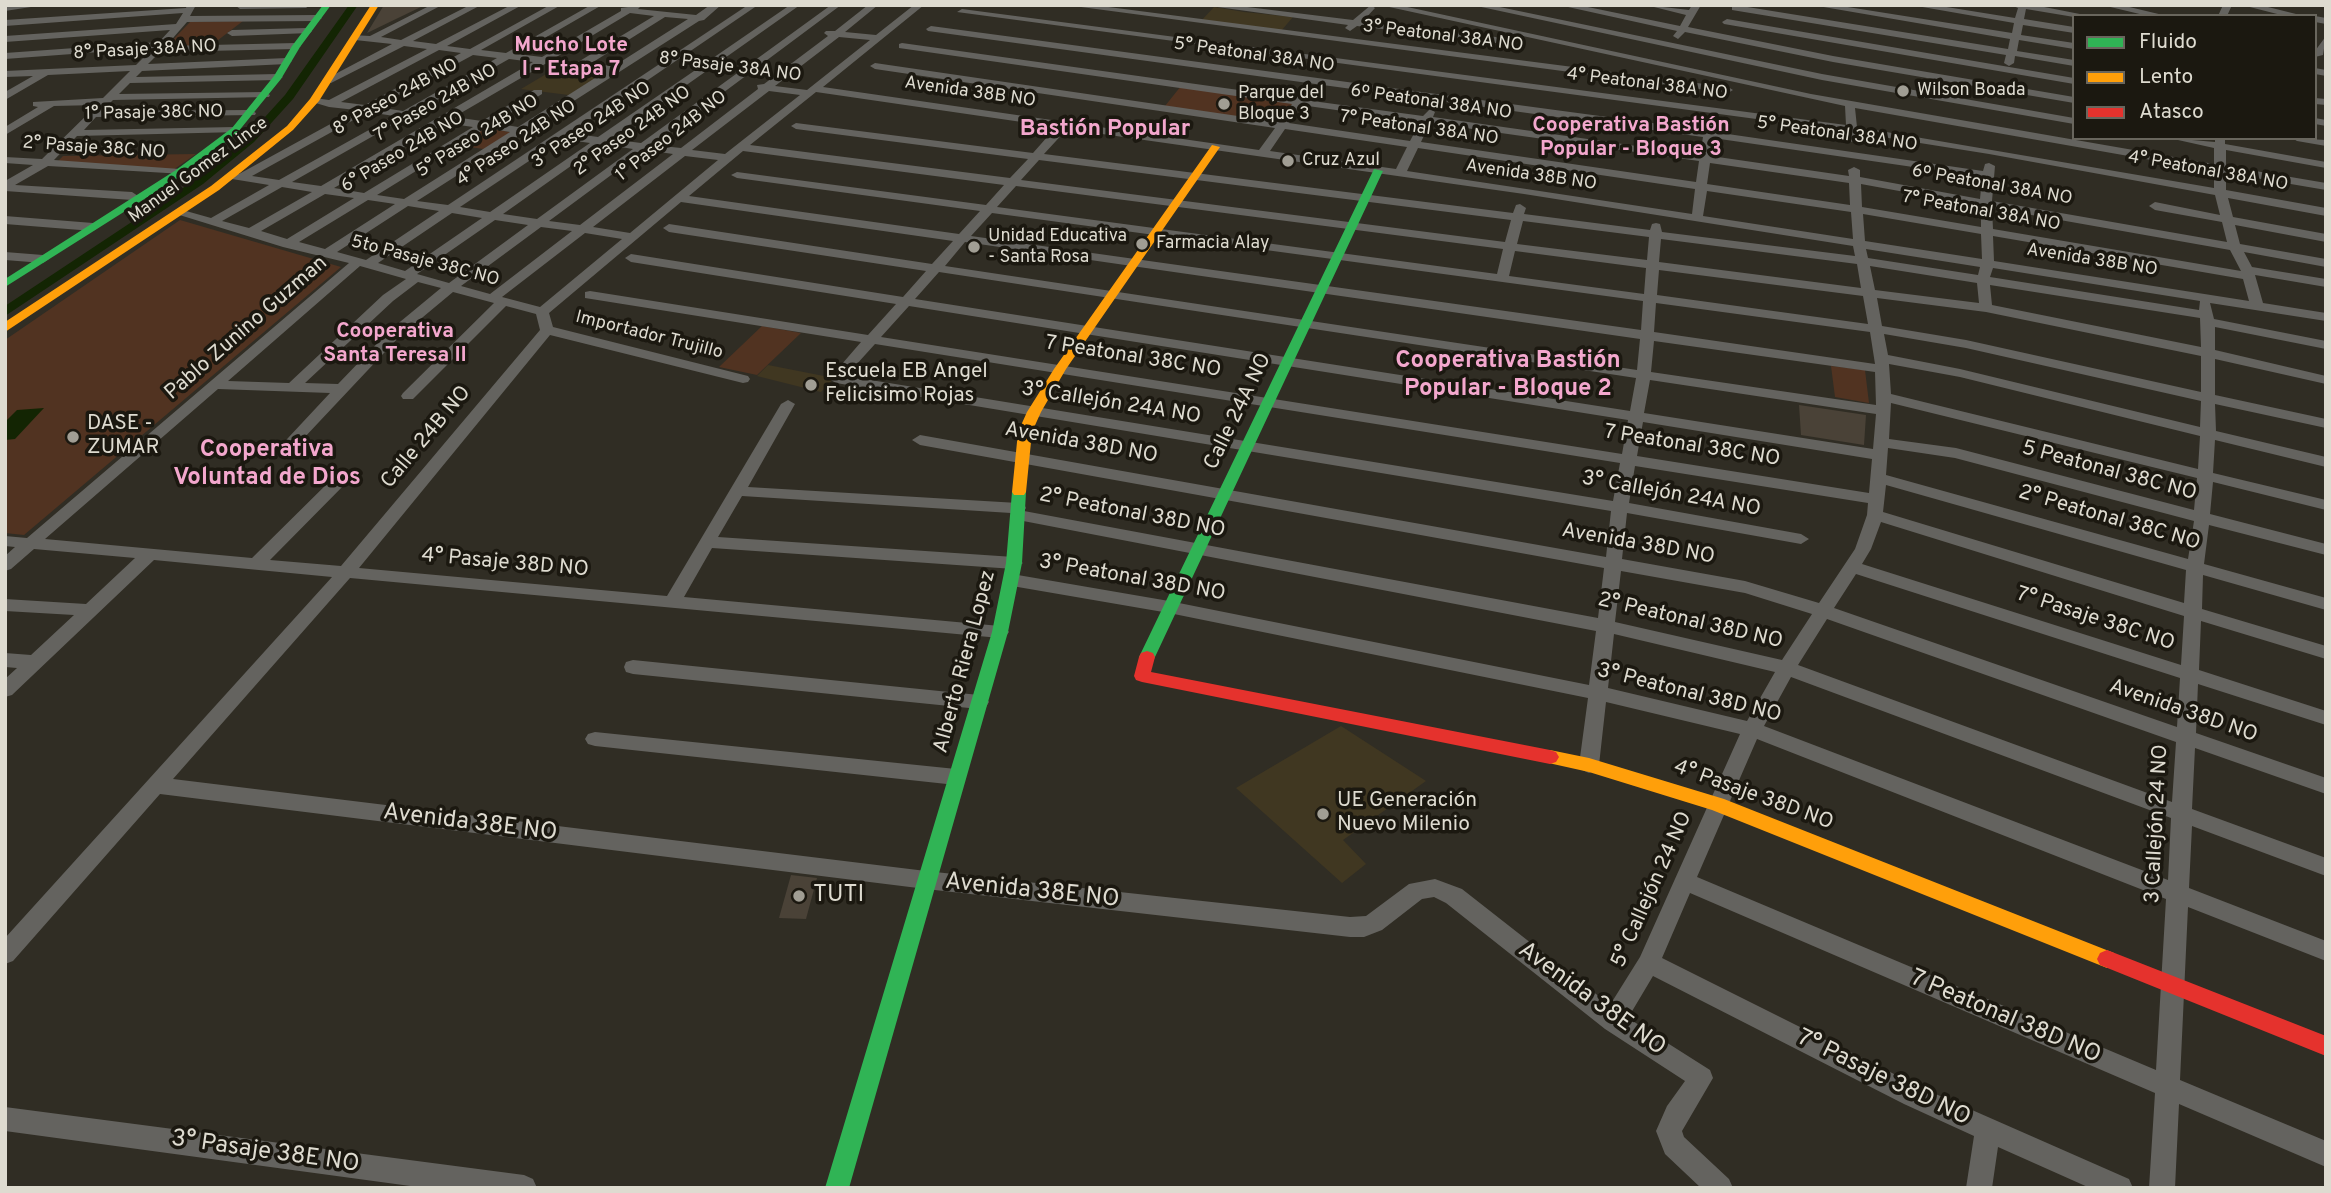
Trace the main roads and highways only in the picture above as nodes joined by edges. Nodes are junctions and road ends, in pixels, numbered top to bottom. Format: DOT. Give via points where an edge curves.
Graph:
graph roads {
  1 [pos="375,5"];
  2 [pos="317,10"];
  3 [pos="1215,147"];
  4 [pos="1378,172"];
  5 [pos="5,284"];
  6 [pos="5,328"];
  7 [pos="1141,672"];
  8 [pos="2326,1046"];
  9 [pos="837,1188"];
  1 -- 6 [label="main road, Manuel Gomez Lince" via="363,38 327,81 322,102 236,177"];
  2 -- 5 [label="main road, Manuel Gomez Lince" via="278,78 235,130 180,172"];
  3 -- 9 [label="main road, Alberto Riera Lopez" via="1060,369 1026,432 1013,572 1000,632"];
  4 -- 7 [label="main road, Calle 24A NO"];
  7 -- 8 [label="main road, 4° Pasaje 38D NO" via="1147,679 1589,765 1717,804"];
}
